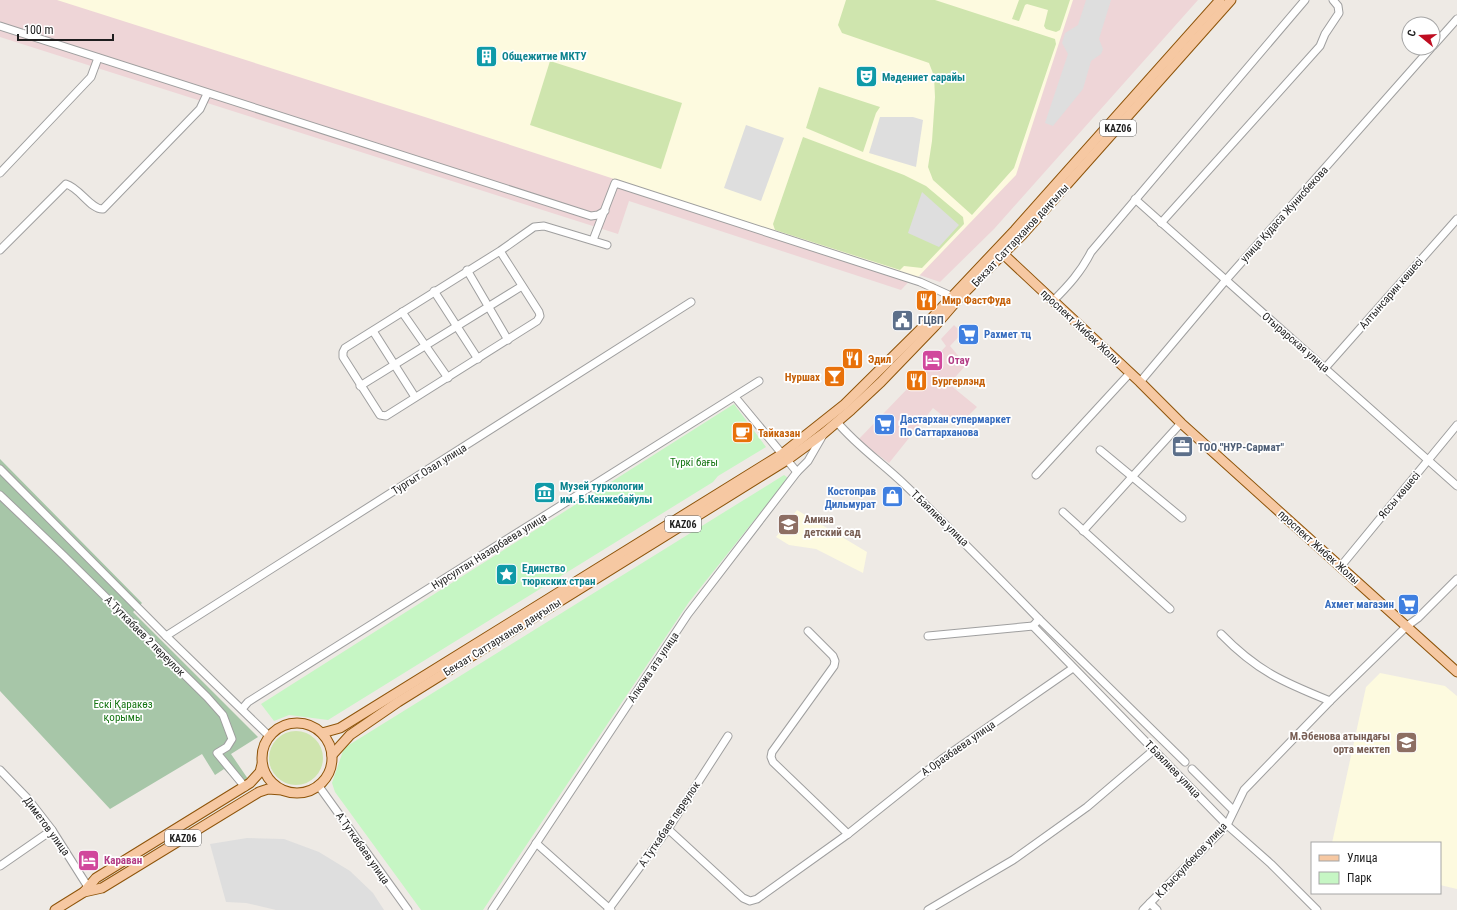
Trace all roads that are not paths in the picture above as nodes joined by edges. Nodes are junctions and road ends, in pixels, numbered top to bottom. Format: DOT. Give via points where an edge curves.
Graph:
graph roads {
  1 [pos="1220,0"];
  2 [pos="1231,0"];
  3 [pos="1305,0"];
  4 [pos="1333,0"];
  5 [pos="1457,19"];
  6 [pos="1,29"];
  7 [pos="1441,37"];
  8 [pos="1424,56"];
  9 [pos="98,58"];
  10 [pos="207,94"];
  11 [pos="0,173"];
  12 [pos="1135,199"];
  13 [pos="605,211"];
  14 [pos="1457,219"];
  15 [pos="1161,223"];
  16 [pos="593,240"];
  17 [pos="607,245"];
  18 [pos="0,250"];
  19 [pos="500,251"];
  20 [pos="1001,252"];
  21 [pos="467,270"];
  22 [pos="1225,281"];
  23 [pos="522,286"];
  24 [pos="434,291"];
  25 [pos="951,296"];
  26 [pos="1053,301"];
  27 [pos="691,302"];
  28 [pos="489,306"];
  29 [pos="402,312"];
  30 [pos="458,326"];
  31 [pos="373,331"];
  32 [pos="508,340"];
  33 [pos="426,345"];
  34 [pos="478,359"];
  35 [pos="394,364"];
  36 [pos="1326,367"];
  37 [pos="1130,373"];
  38 [pos="448,378"];
  39 [pos="759,381"];
  40 [pos="1140,382"];
  41 [pos="360,386"];
  42 [pos="735,397"];
  43 [pos="415,398"];
  44 [pos="837,422"];
  45 [pos="1181,423"];
  46 [pos="1457,425"];
  47 [pos="824,433"];
  48 [pos="1100,450"];
  49 [pos="784,457"];
  50 [pos="1428,460"];
  51 [pos="0,469"];
  52 [pos="797,472"];
  53 [pos="1036,475"];
  54 [pos="1132,476"];
  55 [pos="1457,486"];
  56 [pos="0,495"];
  57 [pos="1063,512"];
  58 [pos="1182,518"];
  59 [pos="1083,531"];
  60 [pos="1341,566"];
  61 [pos="1457,578"];
  62 [pos="1170,609"];
  63 [pos="1039,619"];
  64 [pos="1033,626"];
  65 [pos="1407,626"];
  66 [pos="808,632"];
  67 [pos="1221,634"];
  68 [pos="166,636"];
  69 [pos="928,636"];
  70 [pos="1073,668"];
  71 [pos="1457,672"];
  72 [pos="1330,701"];
  73 [pos="242,709"];
  74 [pos="322,733"];
  75 [pos="269,736"];
  76 [pos="728,736"];
  77 [pos="1155,749"];
  78 [pos="332,754"];
  79 [pos="1185,762"];
  80 [pos="262,764"];
  81 [pos="1192,769"];
  82 [pos="0,770"];
  83 [pos="245,786"];
  84 [pos="318,786"];
  85 [pos="282,790"];
  86 [pos="1233,810"];
  87 [pos="1226,825"];
  88 [pos="668,829"];
  89 [pos="52,830"];
  90 [pos="848,834"];
  91 [pos="536,842"];
  92 [pos="0,866"];
  93 [pos="86,889"];
  94 [pos="1150,904"];
  95 [pos="609,909"];
  96 [pos="55,910"];
  97 [pos="408,910"];
  98 [pos="492,910"];
  99 [pos="928,910"];
  100 [pos="1143,910"];
  101 [pos="1157,910"];
  102 [pos="1317,910"];
  1 -- 20 [label="main road, Бекзат Саттарханов даңғылы / KАZ06"];
  2 -- 20 [label="main road, Бекзат Саттарханов даңғылы / KАZ06"];
  3 -- 12 [label="street"];
  4 -- 15 [label="street" via="1338,6 1339,13 1320,46"];
  5 -- 7 [label="street, улица Кудаса Жунисбекова"];
  6 -- 9 [label="street"];
  8 -- 22 [label="street, улица Кудаса Жунисбекова"];
  9 -- 10 [label="street"];
  9 -- 11 [label="street" via="91,77"];
  10 -- 13 [label="street" via="591,216"];
  10 -- 18 [label="street" via="200,109 103,209 98,210 79,191 66,184"];
  12 -- 15 [label="street, Отырарская улица"];
  12 -- 26 [label="street" via="1091,252 1073,281"];
  13 -- 16 [label="street"];
  13 -- 25 [label="street" via="616,183 920,282"];
  14 -- 36 [label="street, Алтынсарин көшесі"];
  15 -- 22 [label="street, Отырарская улица"];
  16 -- 17 [label="street"];
  16 -- 19 [label="street" via="539,226"];
  19 -- 21 [label="street"];
  19 -- 23 [label="street"];
  20 -- 25 [label="main road, Бекзат Саттарханов даңғылы / KАZ06"];
  20 -- 26 [label="main road, проспект Жибек Жолы"];
  20 -- 44 [label="main road, Бекзат Саттарханов даңғылы / KАZ06" via="881,382"];
  21 -- 24 [label="street"];
  21 -- 28 [label="street"];
  22 -- 36 [label="street, Отырарская улица"];
  22 -- 40 [label="street, улица Кудаса Жунисбекова"];
  23 -- 28 [label="street"];
  23 -- 32 [label="street" via="540,316 537,321"];
  24 -- 29 [label="street"];
  24 -- 30 [label="street"];
  25 -- 49 [label="main road, Бекзат Саттарханов даңғылы / KАZ06" via="876,376"];
  26 -- 37 [label="main road, проспект Жибек Жолы"];
  27 -- 68 [label="street, Тургыт Озал улица"];
  28 -- 30 [label="street"];
  28 -- 32 [label="street"];
  29 -- 31 [label="street"];
  29 -- 33 [label="street"];
  30 -- 33 [label="street"];
  30 -- 34 [label="street"];
  31 -- 35 [label="street"];
  31 -- 41 [label="street" via="345,348 343,352 343,357"];
  32 -- 34 [label="street"];
  33 -- 35 [label="street"];
  33 -- 38 [label="street"];
  34 -- 38 [label="street"];
  35 -- 41 [label="street"];
  35 -- 43 [label="street"];
  36 -- 50 [label="street, Отырарская улица"];
  37 -- 40 [label="main road, проспект Жибек Жолы"];
  37 -- 53 [label="street"];
  38 -- 43 [label="street"];
  39 -- 42 [label="street, Нурсултан Назарбаева улица"];
  40 -- 45 [label="main road, проспект Жибек Жолы"];
  41 -- 43 [label="street" via="383,417"];
  42 -- 49 [label="street"];
  42 -- 73 [label="street, Нурсултан Назарбаева улица" via="248,702"];
  44 -- 47 [label="main road, Бекзат Саттарханов даңғылы / KАZ06"];
  44 -- 63 [label="street, Т.Баялиев улица" via="853,442 898,478"];
  45 -- 54 [label="street"];
  45 -- 60 [label="main road, проспект Жибек Жолы"];
  46 -- 50 [label="street, Яссы көшесі"];
  47 -- 49 [label="main road, Бекзат Саттарханов даңғылы / KАZ06"];
  47 -- 52 [label="street, Алкожа ата улица" via="808,461"];
  48 -- 54 [label="street"];
  49 -- 52 [label="street"];
  49 -- 74 [label="main road, Бекзат Саттарханов даңғылы / KАZ06" via="340,728"];
  49 -- 78 [label="main road, Бекзат Саттарханов даңғылы / KАZ06" via="398,702 350,735"];
  50 -- 55 [label="street, Отырарская улица"];
  50 -- 60 [label="street, Яссы көшесі"];
  51 -- 68 [label="street"];
  52 -- 91 [label="street, Алкожа ата улица" via="688,614"];
  54 -- 58 [label="street"];
  54 -- 59 [label="street"];
  56 -- 83 [label="street, А.Туткабаев 2 переулок" via="223,715 232,739 227,747 217,753"];
  57 -- 59 [label="street"];
  59 -- 62 [label="street"];
  60 -- 65 [label="main road, проспект Жибек Жолы"];
  61 -- 65 [label="street, К.Рыскулбеков улица"];
  63 -- 64 [label="street"];
  63 -- 79 [label="street, Т.Баялиев улица"];
  64 -- 69 [label="street"];
  64 -- 70 [label="street, Т.Баялиев улица"];
  65 -- 71 [label="main road, проспект Жибек Жолы"];
  65 -- 72 [label="street, К.Рыскулбеков улица"];
  66 -- 90 [label="street" via="833,656 834,666 772,752 771,758"];
  67 -- 72 [label="street" via="1240,654 1262,670 1292,686"];
  68 -- 73 [label="street"];
  70 -- 77 [label="street, Т.Баялиев улица"];
  70 -- 90 [label="street, А.Оразбаева улица" via="942,759"];
  72 -- 86 [label="street, К.Рыскулбеков улица" via="1244,790"];
  73 -- 75 [label="street"];
  74 -- 75 [label="main road" via="312,726 295,722 278,728"];
  74 -- 78 [label="main road" via="329,743"];
  75 -- 80 [label="main road, KАZ06" via="262,752"];
  76 -- 88 [label="street, А.Туткабаев переулок"];
  77 -- 87 [label="street, Т.Баялиев улица"];
  77 -- 99 [label="street" via="1087,807 1013,860"];
  78 -- 84 [label="main road" via="329,772"];
  80 -- 83 [label="main road, KАZ06" via="256,777"];
  80 -- 85 [label="main road" via="269,780"];
  81 -- 86 [label="street, Т.Баялиев улица"];
  82 -- 89 [label="street, Диметов улица" via="28,799"];
  83 -- 93 [label="main road, KАZ06" via="96,878"];
  84 -- 85 [label="main road, KАZ06" via="298,793"];
  84 -- 97 [label="street, А.Туткабаев улица"];
  85 -- 93 [label="main road, KАZ06" via="268,789 259,792 102,888"];
  86 -- 87 [label="street, К.Рыскулбеков улица"];
  87 -- 94 [label="street, К.Рыскулбеков улица"];
  87 -- 102 [label="street, Т.Баялиев улица" via="1271,864"];
  88 -- 90 [label="street, А.Оразбаева улица" via="743,898 750,901 757,899"];
  88 -- 95 [label="street, А.Туткабаев переулок"];
  89 -- 92 [label="street"];
  89 -- 93 [label="street, Диметов улица"];
  91 -- 95 [label="street"];
  91 -- 98 [label="street, Алкожа ата улица"];
  93 -- 96 [label="main road, KАZ06"];
  94 -- 100 [label="street, К.Рыскулбеков улица"];
  94 -- 101 [label="street"];
}
